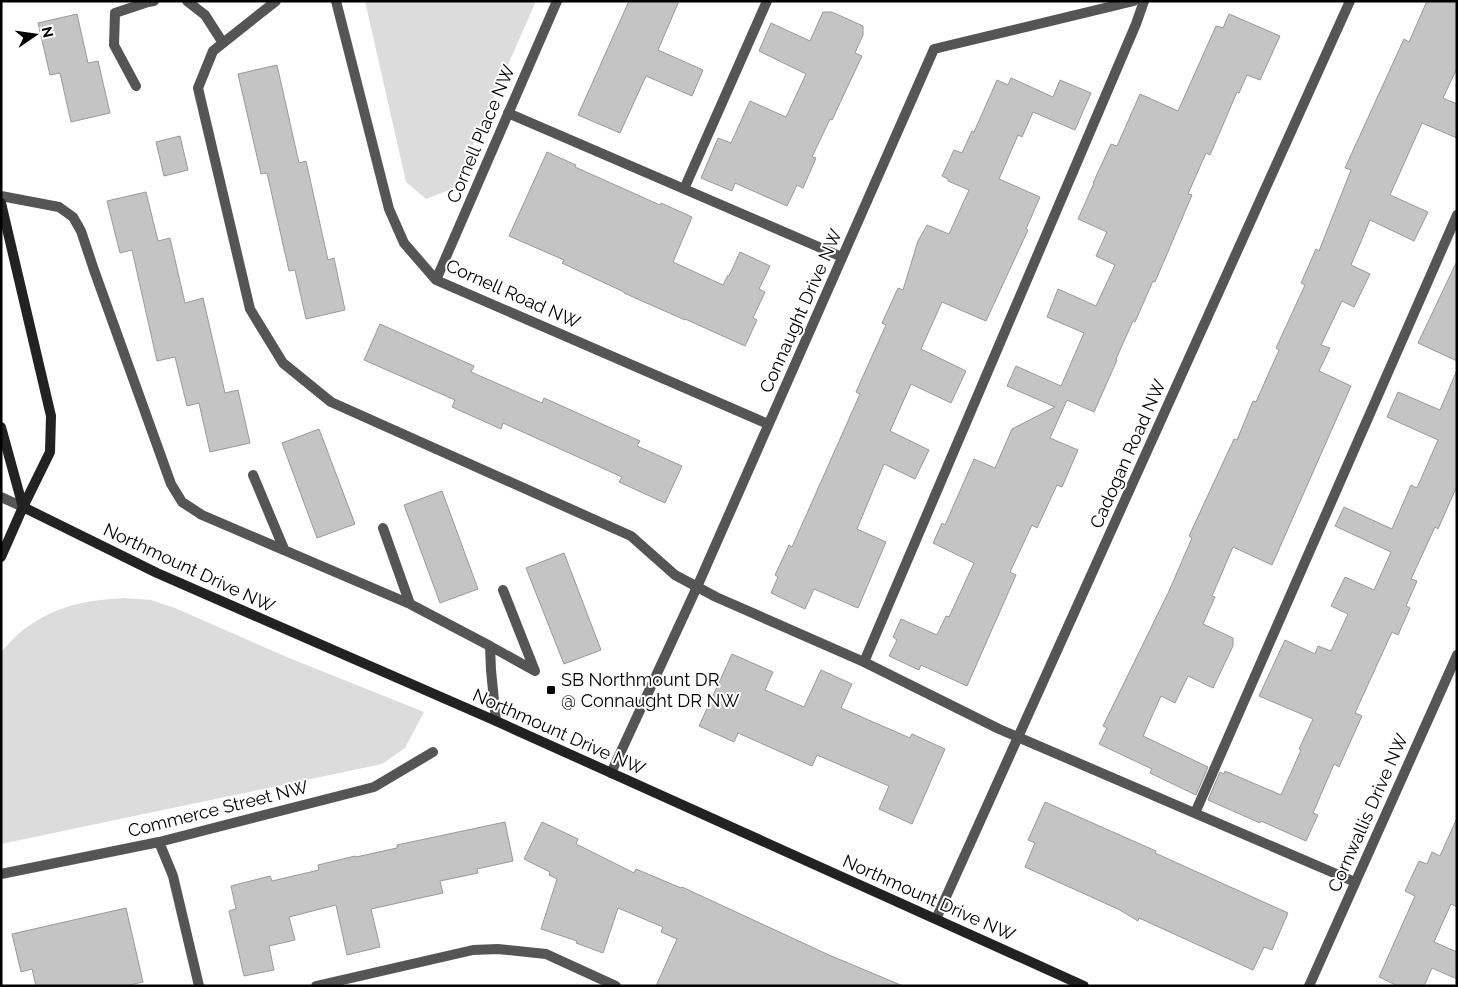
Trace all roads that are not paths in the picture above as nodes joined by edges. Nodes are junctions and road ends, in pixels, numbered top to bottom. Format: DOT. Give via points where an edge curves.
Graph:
graph roads {
  1 [pos="154,1"];
  2 [pos="187,1"];
  3 [pos="276,1"];
  4 [pos="336,1"];
  5 [pos="557,1"];
  6 [pos="767,1"];
  7 [pos="1134,1"];
  8 [pos="1144,1"];
  9 [pos="1350,1"];
  10 [pos="223,43"];
  11 [pos="136,86"];
  12 [pos="508,113"];
  13 [pos="684,189"];
  14 [pos="1,196"];
  15 [pos="1,203"];
  16 [pos="1457,215"];
  17 [pos="842,257"];
  18 [pos="436,280"];
  19 [pos="768,424"];
  20 [pos="1,427"];
  21 [pos="253,475"];
  22 [pos="1,497"];
  23 [pos="23,506"];
  24 [pos="383,528"];
  25 [pos="284,550"];
  26 [pos="1,557"];
  27 [pos="697,587"];
  28 [pos="503,590"];
  29 [pos="410,604"];
  30 [pos="490,646"];
  31 [pos="1457,655"];
  32 [pos="864,662"];
  33 [pos="496,721"];
  34 [pos="1018,737"];
  35 [pos="433,752"];
  36 [pos="612,773"];
  37 [pos="1195,813"];
  38 [pos="159,842"];
  39 [pos="1,874"];
  40 [pos="1354,882"];
  41 [pos="936,919"];
  42 [pos="199,986"];
  43 [pos="316,986"];
  44 [pos="616,986"];
  45 [pos="1084,986"];
  46 [pos="1309,986"];
  1 -- 11 [label="street" via="115,14 114,45"];
  2 -- 10 [label="street" via="205,15"];
  3 -- 10 [label="street"];
  4 -- 18 [label="street, Cornell Road NW" via="389,210 404,243"];
  5 -- 12 [label="street, Cornell Place NW"];
  6 -- 13 [label="street"];
  7 -- 17 [label="street, Connaught Drive NW" via="934,49"];
  8 -- 32 [label="street"];
  9 -- 34 [label="street, Cadogan Road NW"];
  10 -- 27 [label="street" via="213,51 198,88 250,309 283,364 331,402 631,536 675,575"];
  12 -- 13 [label="street"];
  12 -- 18 [label="street, Cornell Place NW"];
  13 -- 17 [label="street"];
  14 -- 25 [label="street" via="59,207 73,217 81,231 171,484 182,502 202,515"];
  15 -- 23 [label="street" via="51,416 50,452"];
  16 -- 37 [label="street"];
  17 -- 19 [label="street, Connaught Drive NW"];
  18 -- 19 [label="street, Cornell Road NW"];
  19 -- 27 [label="street, Connaught Drive NW"];
  20 -- 23 [label="street"];
  21 -- 25 [label="street"];
  22 -- 23 [label="street"];
  23 -- 26 [label="street"];
  23 -- 33 [label="street, Northmount Drive NW" via="157,574"];
  24 -- 29 [label="street"];
  25 -- 29 [label="street"];
  27 -- 32 [label="street"];
  27 -- 36 [label="street, Connaught Drive NW"];
  28 -- 30 [label="street" via="535,671"];
  29 -- 30 [label="street"];
  30 -- 33 [label="street"];
  31 -- 40 [label="street, Cornwallis Drive NW"];
  32 -- 34 [label="street"];
  33 -- 36 [label="street, Northmount Drive NW"];
  34 -- 37 [label="street"];
  34 -- 41 [label="street, Cadogan Road NW"];
  35 -- 38 [label="street, Commerce Street NW" via="374,787"];
  36 -- 41 [label="street, Northmount Drive NW"];
  37 -- 40 [label="street"];
  38 -- 39 [label="street, Commerce Street NW"];
  38 -- 42 [label="street" via="173,876"];
  40 -- 46 [label="street, Cornwallis Drive NW"];
  41 -- 45 [label="street, Northmount Drive NW"];
  43 -- 44 [label="street" via="473,950 498,949 546,954"];
}
